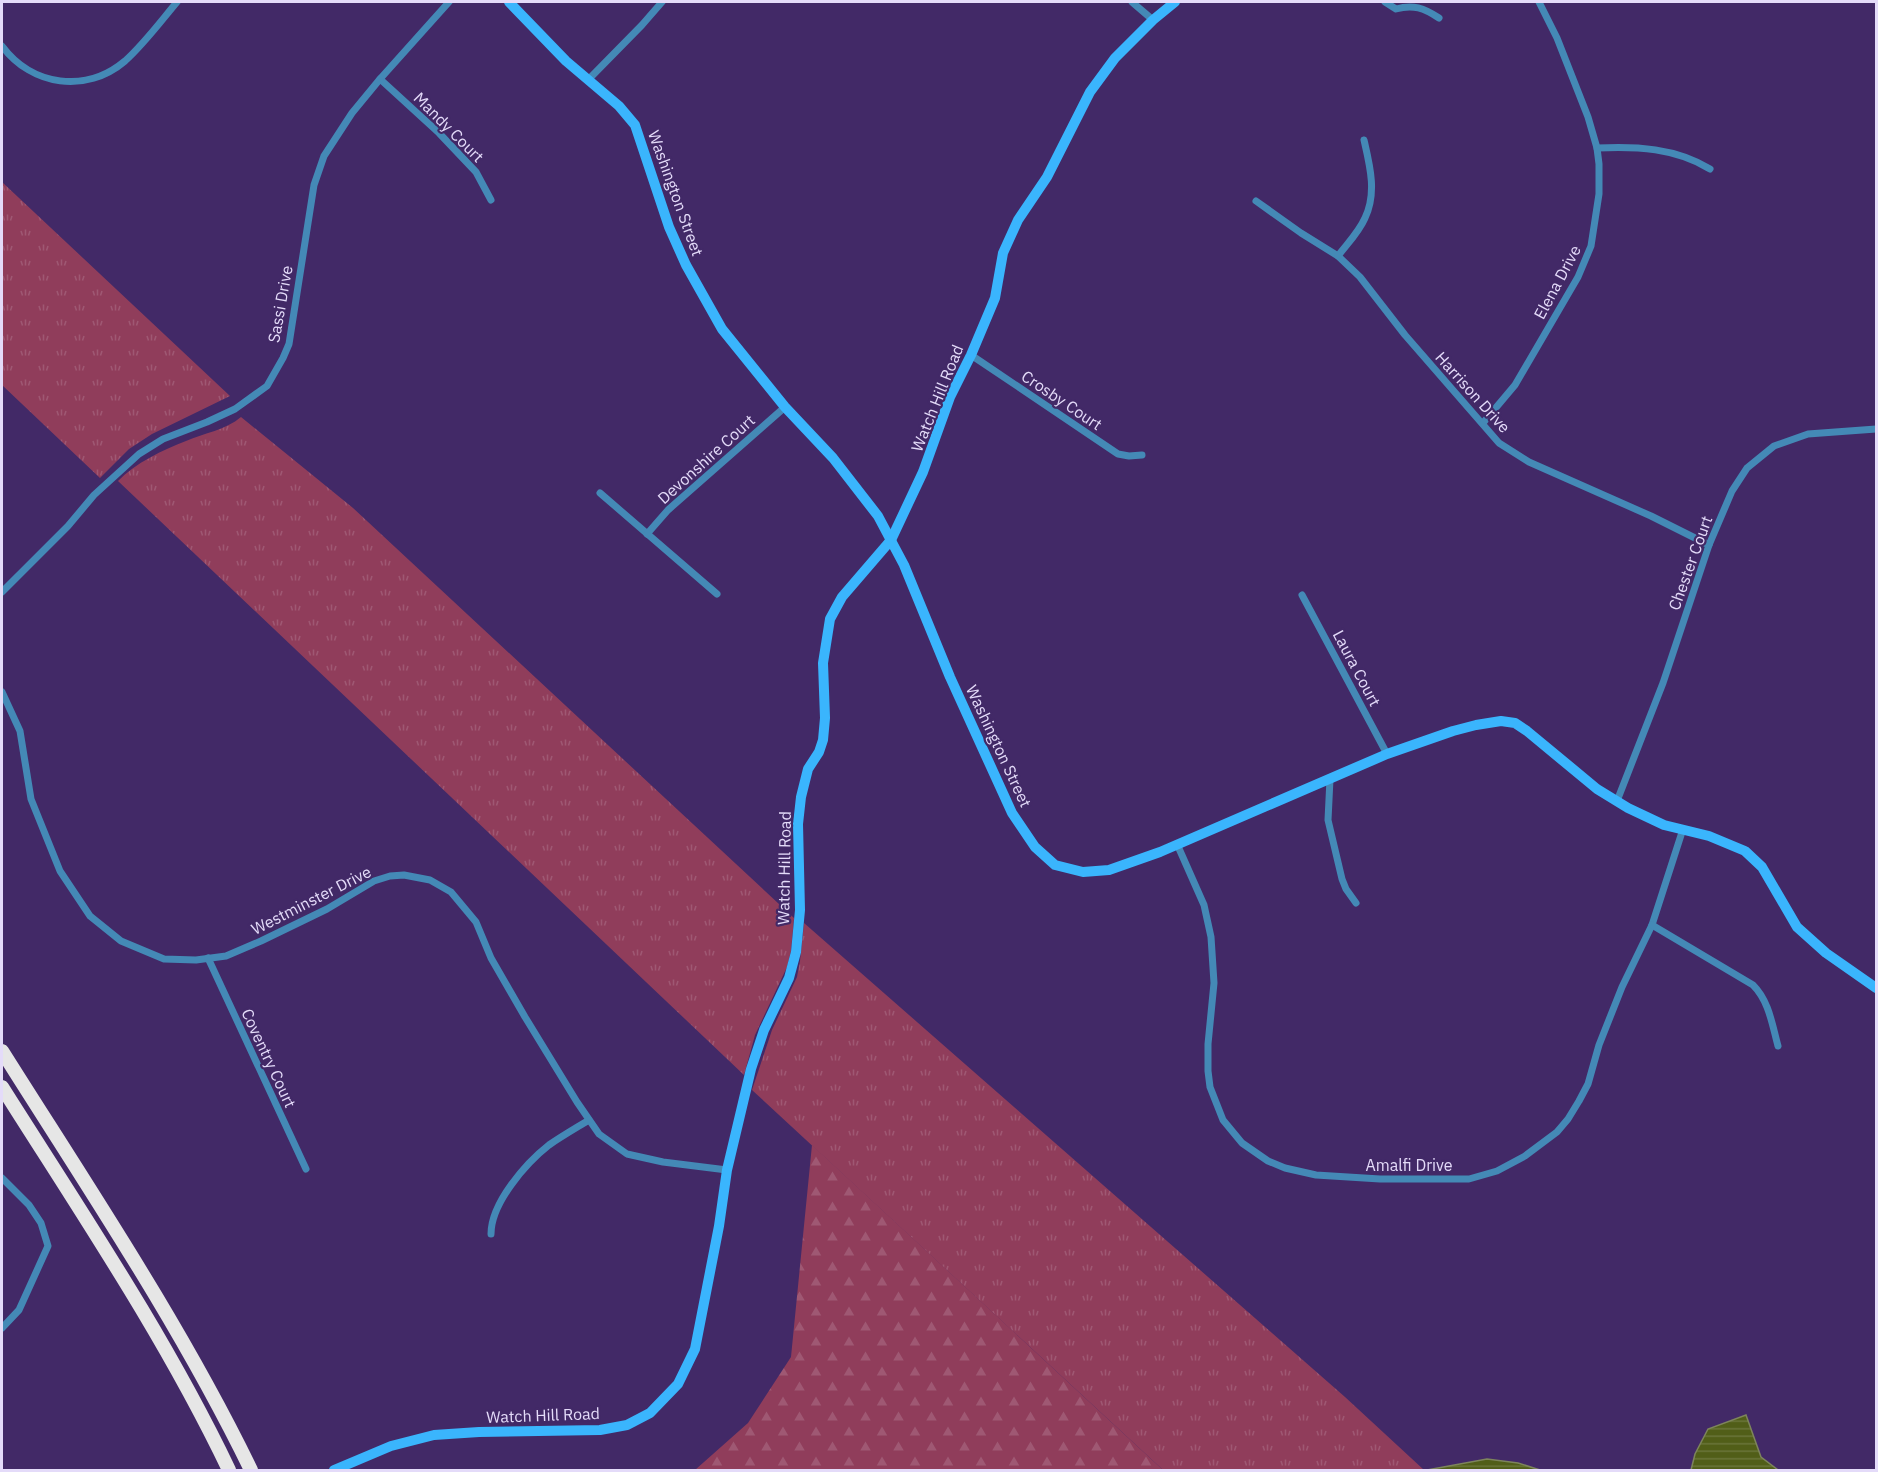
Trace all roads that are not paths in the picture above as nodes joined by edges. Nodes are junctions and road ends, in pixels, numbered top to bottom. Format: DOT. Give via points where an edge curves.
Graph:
graph roads {
  1 [pos="177,2"];
  2 [pos="449,2"];
  3 [pos="509,2"];
  4 [pos="662,2"];
  5 [pos="1132,2"];
  6 [pos="1174,2"];
  7 [pos="1385,2"];
  8 [pos="1539,2"];
  9 [pos="1439,18"];
  10 [pos="1152,20"];
  11 [pos="2,46"];
  12 [pos="380,79"];
  13 [pos="589,79"];
  14 [pos="1364,140"];
  15 [pos="1597,148"];
  16 [pos="1710,169"];
  17 [pos="491,200"];
  18 [pos="1256,201"];
  19 [pos="1338,256"];
  20 [pos="971,355"];
  21 [pos="785,407"];
  22 [pos="1483,423"];
  23 [pos="1876,429"];
  24 [pos="1142,455"];
  25 [pos="600,493"];
  26 [pos="647,534"];
  27 [pos="891,540"];
  28 [pos="1709,545"];
  29 [pos="2,592"];
  30 [pos="717,594"];
  31 [pos="1302,595"];
  32 [pos="2,692"];
  33 [pos="1387,754"];
  34 [pos="1330,779"];
  35 [pos="1617,801"];
  36 [pos="1683,829"];
  37 [pos="1177,844"];
  38 [pos="1356,903"];
  39 [pos="1652,925"];
  40 [pos="208,958"];
  41 [pos="1876,988"];
  42 [pos="1778,1046"];
  43 [pos="2,1051"];
  44 [pos="2,1087"];
  45 [pos="589,1119"];
  46 [pos="306,1169"];
  47 [pos="727,1170"];
  48 [pos="2,1178"];
  49 [pos="491,1234"];
  50 [pos="2,1328"];
  51 [pos="229,1470"];
  52 [pos="251,1470"];
  53 [pos="334,1470"];
  1 -- 11 [label="street" via="124,62 78,82 50,80 30,72"];
  2 -- 12 [label="street, Sassi Drive"];
  3 -- 13 [label="street, Washington Street"];
  4 -- 13 [label="street"];
  5 -- 10 [label="street"];
  6 -- 10 [label="street, Watch Hill Road"];
  7 -- 9 [label="street" via="1396,9 1425,9"];
  8 -- 15 [label="street, Elena Drive" via="1557,38"];
  10 -- 20 [label="street, Watch Hill Road" via="1115,58 1090,92 1047,177 1018,220 1003,254 995,298"];
  12 -- 17 [label="street, Mandy Court" via="476,172"];
  12 -- 29 [label="street, Sassi Drive" via="324,156 314,185 289,344 267,386 235,409 139,454 94,495"];
  13 -- 21 [label="street, Washington Street" via="635,125 669,227 687,265 722,329"];
  14 -- 19 [label="street" via="1371,198 1365,218"];
  15 -- 16 [label="street" via="1668,152 1694,159"];
  15 -- 22 [label="street, Elena Drive" via="1599,194 1591,246 1578,277 1515,385"];
  18 -- 19 [label="street, Harrison Drive"];
  19 -- 22 [label="street, Harrison Drive"];
  20 -- 24 [label="street, Crosby Court" via="1118,454"];
  20 -- 27 [label="street, Watch Hill Road"];
  21 -- 26 [label="street, Devonshire Court" via="668,510"];
  21 -- 27 [label="street, Washington Street" via="833,458 878,516"];
  22 -- 28 [label="street, Harrison Drive" via="1499,443 1529,462"];
  23 -- 28 [label="street, Chester Court" via="1808,434 1774,446 1747,468 1737,483"];
  25 -- 26 [label="street"];
  26 -- 30 [label="street"];
  27 -- 37 [label="street, Washington Street" via="1012,813 1035,847 1055,865 1083,872 1109,870"];
  27 -- 47 [label="street, Watch Hill Road" via="842,597 830,619 823,663 823,740 808,769 798,824 800,910 796,952 789,978 755,1055"];
  28 -- 35 [label="street, Chester Court" via="1663,683"];
  31 -- 33 [label="street, Laura Court"];
  32 -- 40 [label="street, Westminster Drive" via="20,731 31,799 45,838 60,871 90,916 121,941 164,959"];
  33 -- 34 [label="street, Washington Street"];
  33 -- 35 [label="street, Washington Street" via="1476,725 1515,723"];
  34 -- 37 [label="street, Washington Street"];
  34 -- 38 [label="street" via="1328,820 1342,879"];
  35 -- 36 [label="street, Washington Street" via="1664,825"];
  36 -- 39 [label="street, Amalfi Drive"];
  36 -- 41 [label="street, Washington Street" via="1745,851 1762,867 1797,927"];
  37 -- 39 [label="street, Amalfi Drive" via="1204,904 1211,937 1214,983 1208,1071 1223,1119 1242,1143 1268,1161 1316,1175 1469,1179 1497,1171 1525,1156 1557,1132 1579,1101 1622,987"];
  39 -- 42 [label="street" via="1753,985 1767,1005"];
  40 -- 45 [label="street, Westminster Drive" via="226,956 261,941 374,881 404,875 430,880 451,892 476,922 497,968"];
  40 -- 46 [label="street, Coventry Court"];
  43 -- 52 [label="highway" via="174,1325"];
  44 -- 51 [label="highway" via="138,1302"];
  45 -- 47 [label="street, Westminster Drive" via="599,1134 627,1154"];
  45 -- 49 [label="street" via="532,1161 495,1213"];
  47 -- 53 [label="street, Watch Hill Road" via="695,1349 678,1384 650,1413 627,1425 600,1430 434,1436 391,1446"];
  48 -- 50 [label="street" via="41,1222 48,1246 19,1310"];
}
